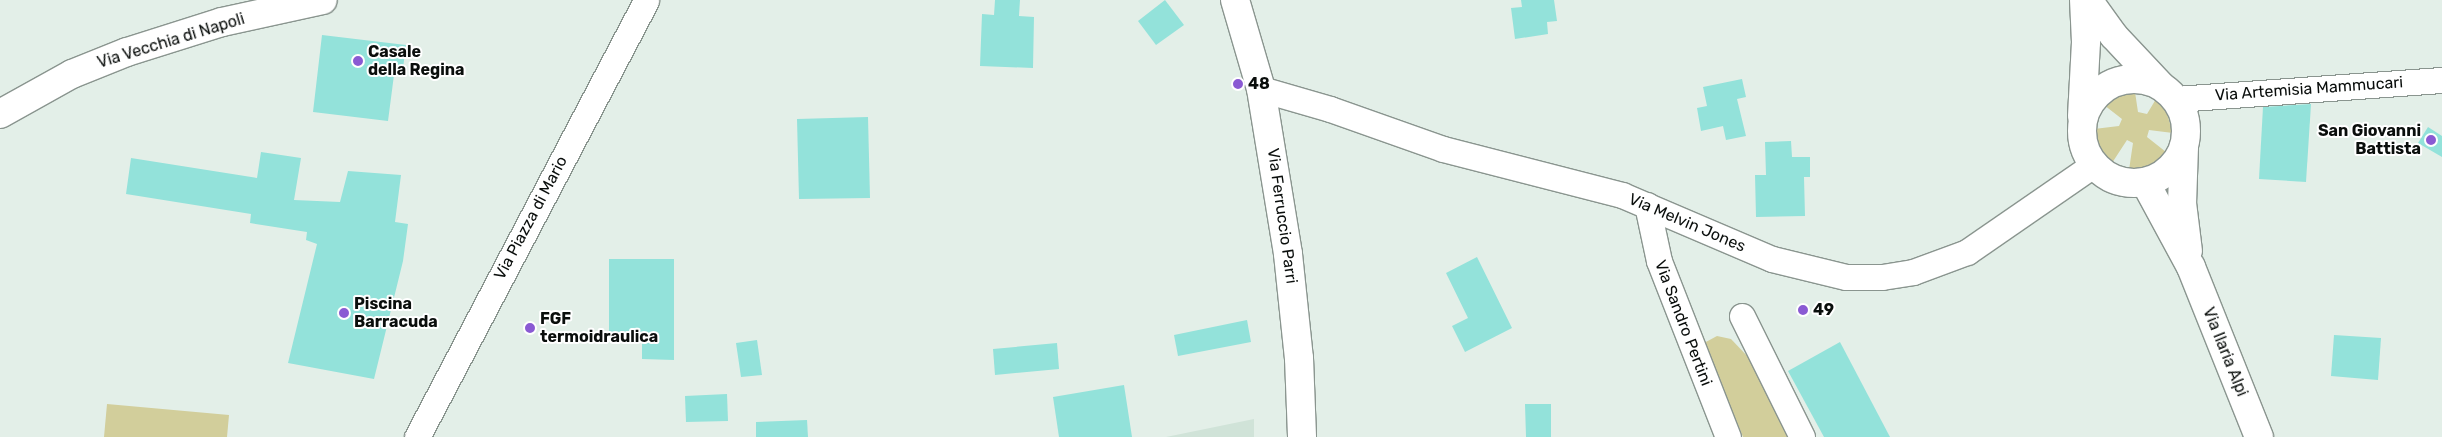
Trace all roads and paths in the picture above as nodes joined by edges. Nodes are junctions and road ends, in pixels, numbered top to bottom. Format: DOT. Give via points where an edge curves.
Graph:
graph roads {
  1 [pos="323,0"];
  2 [pos="646,0"];
  3 [pos="1235,0"];
  4 [pos="2084,0"];
  5 [pos="2088,0"];
  6 [pos="2442,80"];
  7 [pos="1261,89"];
  8 [pos="2168,92"];
  9 [pos="0,114"];
  10 [pos="2082,126"];
  11 [pos="2184,146"];
  12 [pos="2093,165"];
  13 [pos="2145,182"];
  14 [pos="1647,205"];
  15 [pos="2191,267"];
  16 [pos="1742,316"];
  17 [pos="417,437"];
  18 [pos="1302,437"];
  19 [pos="1728,437"];
  20 [pos="1802,437"];
  21 [pos="2260,437"];
  1 -- 9 [label="street, Via Vecchia di Napoli" via="222,22 127,52 72,74"];
  2 -- 17 [label="street, Via Piazza di Mario"];
  3 -- 7 [label="street, Via Ferruccio Parri"];
  4 -- 10 [label="street" via="2086,48"];
  5 -- 8 [label="street" via="2114,36"];
  6 -- 8 [label="street, Via Artemisia Mammucari"];
  7 -- 14 [label="street, Via Melvin Jones" via="1317,105 1443,150 1606,190"];
  7 -- 18 [label="street, Via Ferruccio Parri" via="1289,262 1299,358"];
  8 -- 10 [label="street" via="2146,79 2116,81 2092,98"];
  8 -- 11 [label="street" via="2187,129"];
  10 -- 12 [label="street" via="2084,147"];
  11 -- 13 [label="street" via="2170,170"];
  11 -- 15 [label="street, Via Ilaria Alpi" via="2182,203"];
  12 -- 13 [label="street" via="2117,181"];
  12 -- 14 [label="street, Via Melvin Jones" via="1967,252 1922,270 1882,277 1846,277 1784,263"];
  13 -- 15 [label="street, Via Ilaria Alpi"];
  14 -- 19 [label="street, Via Sandro Pertini" via="1659,261"];
  15 -- 21 [label="street, Via Ilaria Alpi"];
  16 -- 20 [label="street"];
}
